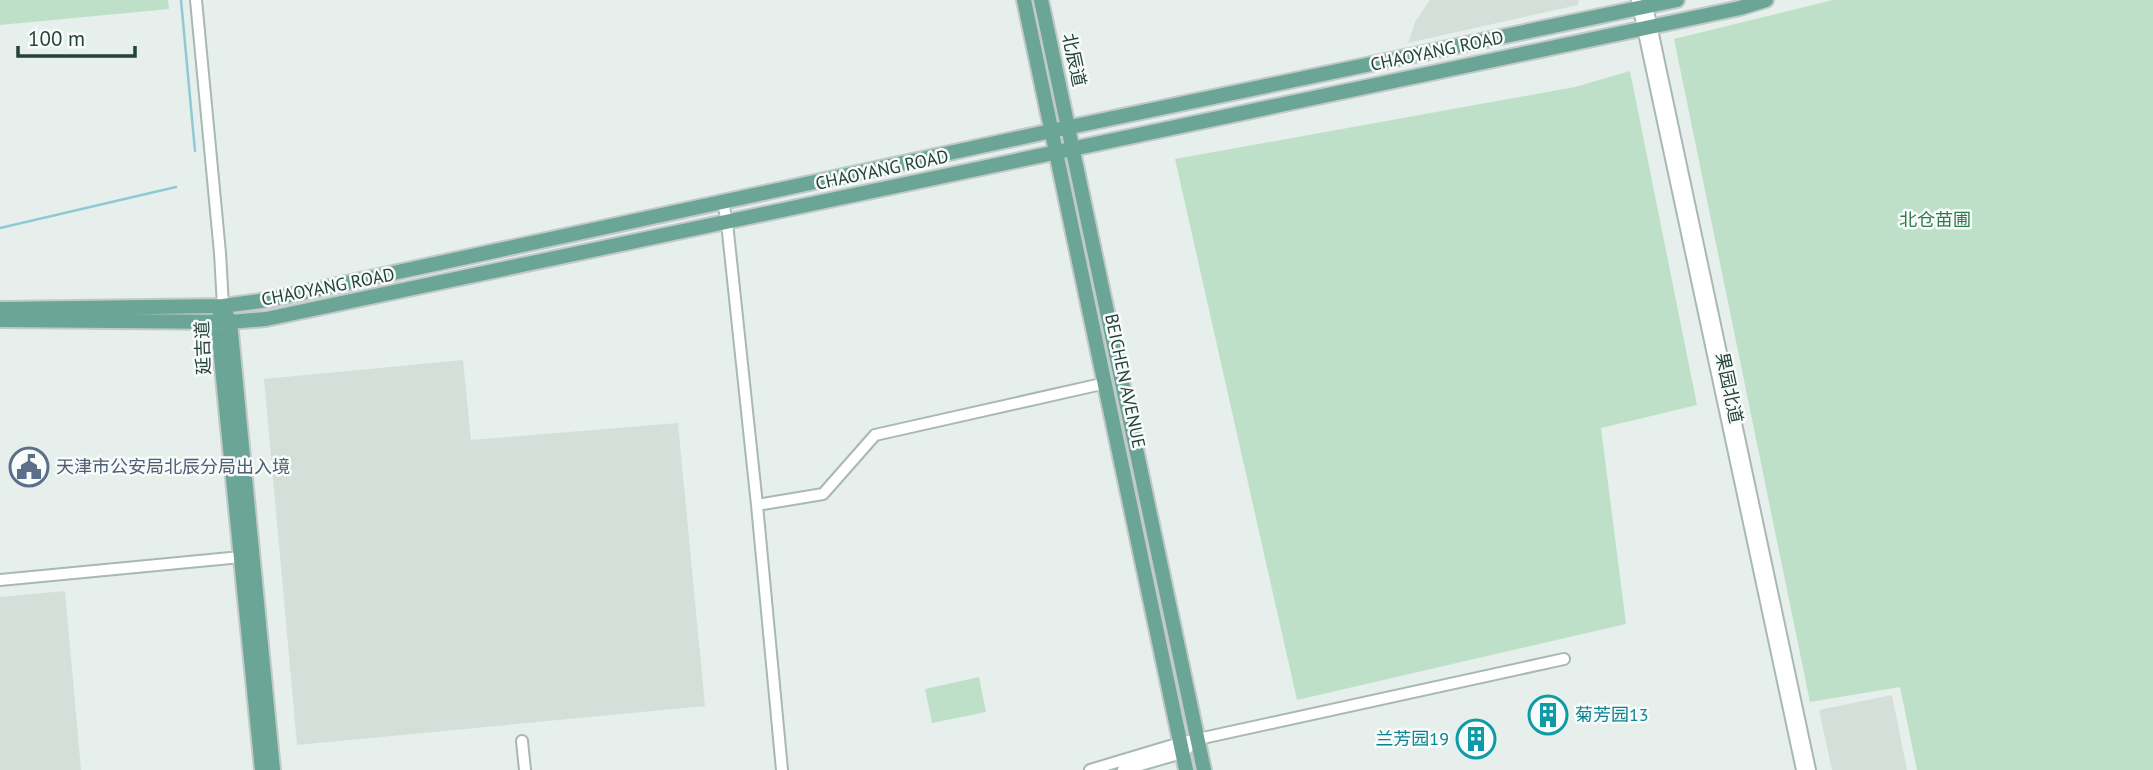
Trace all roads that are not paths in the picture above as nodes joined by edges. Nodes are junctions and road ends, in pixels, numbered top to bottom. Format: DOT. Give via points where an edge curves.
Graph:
graph roads {
  1 [pos="196,0"];
  2 [pos="1024,0"];
  3 [pos="1041,0"];
  4 [pos="1677,0"];
  5 [pos="1766,0"];
  6 [pos="1641,5"];
  7 [pos="1647,26"];
  8 [pos="1069,127"];
  9 [pos="1051,131"];
  10 [pos="1073,148"];
  11 [pos="1056,152"];
  12 [pos="723,202"];
  13 [pos="727,223"];
  14 [pos="223,306"];
  15 [pos="0,309"];
  16 [pos="0,320"];
  17 [pos="224,322"];
  18 [pos="1106,383"];
  19 [pos="757,505"];
  20 [pos="241,557"];
  21 [pos="0,580"];
  22 [pos="1564,659"];
  23 [pos="1198,739"];
  24 [pos="522,741"];
  25 [pos="1181,748"];
  26 [pos="262,770"];
  27 [pos="273,770"];
  28 [pos="525,770"];
  29 [pos="782,770"];
  30 [pos="1090,770"];
  31 [pos="1124,770"];
  32 [pos="1186,770"];
  33 [pos="1204,770"];
  34 [pos="1802,770"];
  35 [pos="1810,770"];
  1 -- 14 [label="street"];
  2 -- 9 [label="main road, BEICHEN AVENUE"];
  3 -- 8 [label="main road, 北辰道"];
  4 -- 6 [label="main road, CHAOYANG ROAD"];
  5 -- 7 [label="main road, CHAOYANG ROAD"];
  6 -- 7 [label="street, 果园北道"];
  6 -- 8 [label="main road, CHAOYANG ROAD"];
  7 -- 10 [label="main road, CHAOYANG ROAD"];
  7 -- 34 [label="street, 果园北道"];
  7 -- 35 [label="street, 果园北道"];
  8 -- 9 [label="main road, CHAOYANG ROAD"];
  8 -- 10 [label="main road, BEICHEN AVENUE"];
  9 -- 11 [label="main road, BEICHEN AVENUE"];
  9 -- 12 [label="main road, CHAOYANG ROAD"];
  10 -- 11 [label="main road, CHAOYANG ROAD"];
  10 -- 23 [label="main road, BEICHEN AVENUE"];
  11 -- 13 [label="main road, CHAOYANG ROAD"];
  11 -- 18 [label="main road, BEICHEN AVENUE"];
  12 -- 13 [label="street"];
  12 -- 14 [label="main road, CHAOYANG ROAD" via="281,298"];
  13 -- 17 [label="main road, CHAOYANG ROAD" via="365,300 266,319"];
  13 -- 19 [label="street"];
  14 -- 15 [label="main road, CHAOYANG ROAD"];
  14 -- 17 [label="main road, 延吉道"];
  16 -- 17 [label="main road, CHAOYANG ROAD"];
  17 -- 20 [label="main road, 延吉道"];
  17 -- 27 [label="main road, 延吉道"];
  18 -- 19 [label="street" via="875,435 823,494"];
  18 -- 25 [label="main road, BEICHEN AVENUE"];
  19 -- 29 [label="street"];
  20 -- 21 [label="street"];
  20 -- 26 [label="main road, 延吉道"];
  22 -- 23 [label="street"];
  23 -- 25 [label="street"];
  23 -- 33 [label="main road, BEICHEN AVENUE"];
  24 -- 28 [label="street"];
  25 -- 30 [label="street"];
  25 -- 31 [label="street"];
  25 -- 32 [label="main road, BEICHEN AVENUE"];
}
